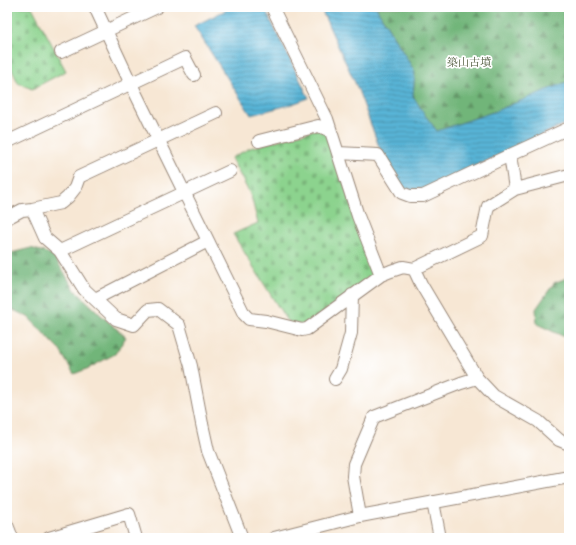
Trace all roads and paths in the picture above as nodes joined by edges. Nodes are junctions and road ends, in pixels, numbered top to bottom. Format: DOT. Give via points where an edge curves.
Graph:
graph roads {
  1 [pos="95,7"];
  2 [pos="157,7"];
  3 [pos="272,7"];
  4 [pos="106,31"];
  5 [pos="61,52"];
  6 [pos="194,74"];
  7 [pos="131,84"];
  8 [pos="216,114"];
  9 [pos="569,128"];
  10 [pos="330,130"];
  11 [pos="159,140"];
  12 [pos="260,141"];
  13 [pos="7,142"];
  14 [pos="338,153"];
  15 [pos="510,155"];
  16 [pos="230,171"];
  17 [pos="569,175"];
  18 [pos="515,189"];
  19 [pos="184,193"];
  20 [pos="32,209"];
  21 [pos="7,218"];
  22 [pos="208,241"];
  23 [pos="60,250"];
  24 [pos="414,269"];
  25 [pos="381,275"];
  26 [pos="352,295"];
  27 [pos="95,299"];
  28 [pos="477,378"];
  29 [pos="335,379"];
  30 [pos="569,444"];
  31 [pos="569,477"];
  32 [pos="433,502"];
  33 [pos="360,516"];
  34 [pos="7,525"];
  35 [pos="12,538"];
  36 [pos="49,538"];
  37 [pos="136,538"];
  38 [pos="242,538"];
  39 [pos="274,538"];
  40 [pos="440,538"];
  1 -- 4 [label="street"];
  2 -- 4 [label="street"];
  3 -- 10 [label="street"];
  4 -- 5 [label="street"];
  4 -- 7 [label="street"];
  6 -- 7 [label="street" via="185,58"];
  7 -- 11 [label="street"];
  7 -- 13 [label="street"];
  8 -- 11 [label="street"];
  9 -- 15 [label="street"];
  10 -- 12 [label="street" via="318,126"];
  10 -- 14 [label="street"];
  11 -- 19 [label="street"];
  11 -- 20 [label="street" via="79,177 75,188 60,203"];
  14 -- 15 [label="street" via="378,155 402,192 410,196 424,196"];
  14 -- 25 [label="street" via="358,216"];
  15 -- 18 [label="street"];
  16 -- 19 [label="street"];
  17 -- 18 [label="street"];
  18 -- 24 [label="street" via="488,206 482,236"];
  19 -- 22 [label="street"];
  19 -- 23 [label="street"];
  20 -- 21 [label="street" via="22,210"];
  20 -- 23 [label="street" via="46,238"];
  22 -- 26 [label="street" via="244,314 249,319 307,329"];
  22 -- 27 [label="street"];
  23 -- 27 [label="street" via="84,289"];
  24 -- 25 [label="street" via="403,267"];
  24 -- 28 [label="street"];
  25 -- 26 [label="street"];
  26 -- 29 [label="street" via="351,333 341,369"];
  27 -- 38 [label="street" via="116,319 134,325 148,310 158,309 179,325 191,366 208,451"];
  28 -- 30 [label="street" via="494,396 538,421 559,440"];
  28 -- 33 [label="street" via="374,416 354,464 352,476"];
  31 -- 32 [label="street"];
  32 -- 33 [label="street"];
  32 -- 40 [label="street"];
  33 -- 39 [label="street"];
  34 -- 35 [label="street"];
  36 -- 37 [label="street" via="130,514"];
}
